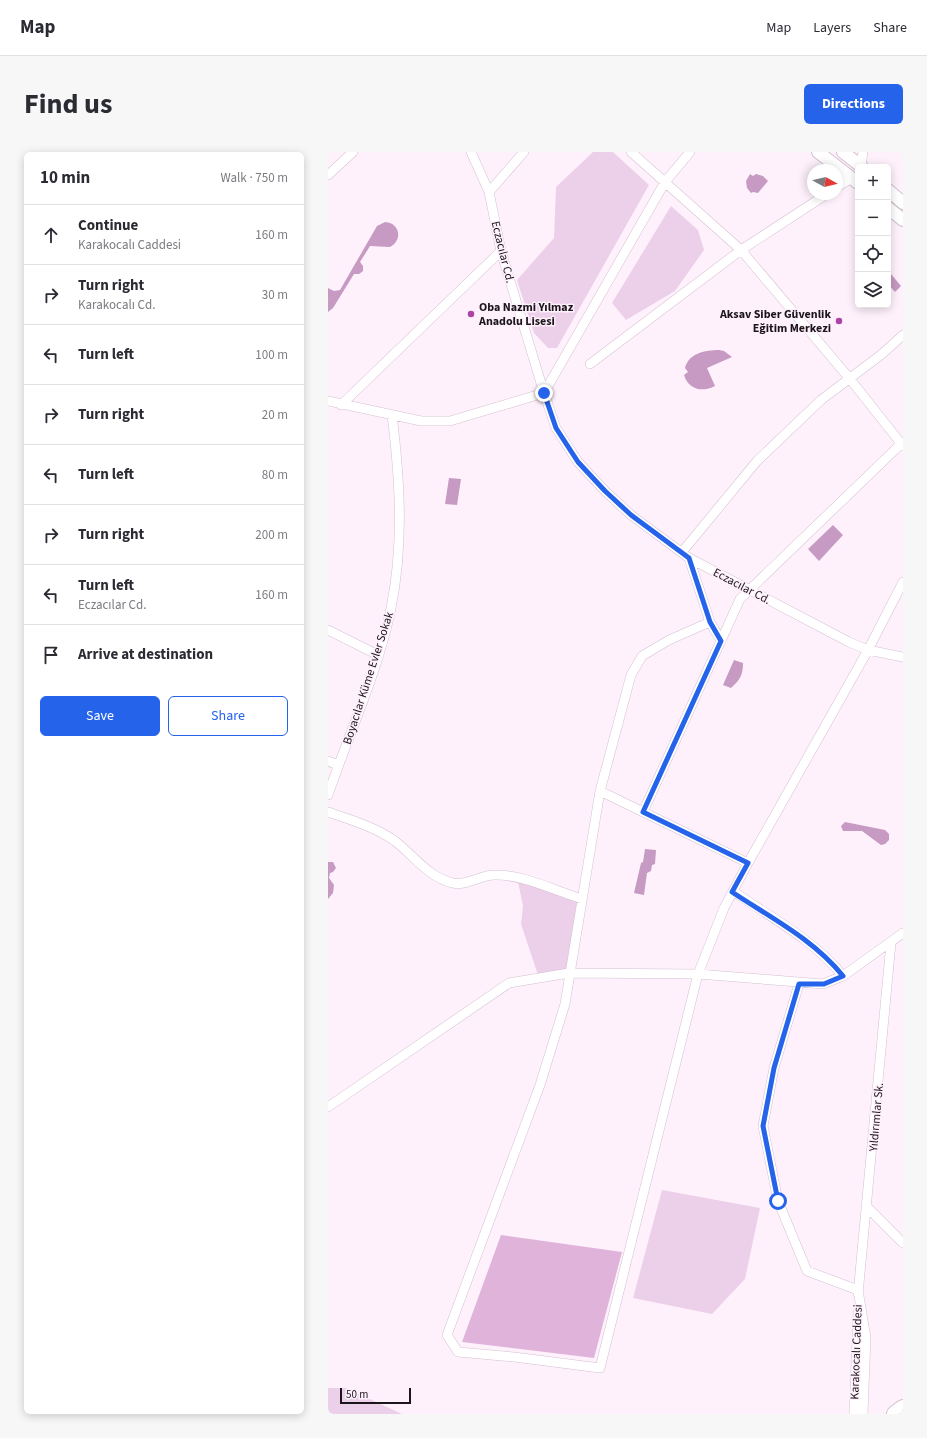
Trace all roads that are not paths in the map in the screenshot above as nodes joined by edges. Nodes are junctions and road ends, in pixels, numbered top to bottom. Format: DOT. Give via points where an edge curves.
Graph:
graph roads {
  1 [pos="353,152"];
  2 [pos="471,152"];
  3 [pos="524,152"];
  4 [pos="631,152"];
  5 [pos="690,152"];
  6 [pos="818,152"];
  7 [pos="843,152"];
  8 [pos="863,152"];
  9 [pos="861,164"];
  10 [pos="855,167"];
  11 [pos="855,170"];
  12 [pos="328,174"];
  13 [pos="855,175"];
  14 [pos="665,182"];
  15 [pos="843,183"];
  16 [pos="489,192"];
  17 [pos="891,193"];
  18 [pos="818,200"];
  19 [pos="903,203"];
  20 [pos="891,210"];
  21 [pos="903,220"];
  22 [pos="501,250"];
  23 [pos="741,250"];
  24 [pos="903,335"];
  25 [pos="590,364"];
  26 [pos="850,379"];
  27 [pos="544,393"];
  28 [pos="328,401"];
  29 [pos="341,405"];
  30 [pos="392,415"];
  31 [pos="902,445"];
  32 [pos="686,555"];
  33 [pos="903,582"];
  34 [pos="749,589"];
  35 [pos="710,622"];
  36 [pos="328,630"];
  37 [pos="721,641"];
  38 [pos="868,650"];
  39 [pos="378,655"];
  40 [pos="903,657"];
  41 [pos="328,762"];
  42 [pos="338,765"];
  43 [pos="600,792"];
  44 [pos="328,795"];
  45 [pos="328,812"];
  46 [pos="643,812"];
  47 [pos="748,863"];
  48 [pos="732,892"];
  49 [pos="582,899"];
  50 [pos="903,933"];
  51 [pos="891,943"];
  52 [pos="569,973"];
  53 [pos="698,974"];
  54 [pos="843,976"];
  55 [pos="799,984"];
  56 [pos="328,1108"];
  57 [pos="867,1207"];
  58 [pos="903,1244"];
  59 [pos="858,1290"];
  60 [pos="903,1408"];
  61 [pos="858,1412"];
  62 [pos="895,1414"];
  1 -- 12 [label="street"];
  2 -- 16 [label="street, Eczacılar Cd."];
  3 -- 16 [label="street"];
  4 -- 14 [label="street"];
  5 -- 14 [label="street"];
  6 -- 11 [label="street"];
  7 -- 10 [label="street"];
  8 -- 9 [label="street"];
  13 -- 15 [label="street"];
  14 -- 23 [label="street"];
  14 -- 27 [label="street"];
  16 -- 22 [label="street, Eczacılar Cd."];
  17 -- 19 [label="street"];
  18 -- 23 [label="street"];
  20 -- 21 [label="street"];
  22 -- 27 [label="street, Eczacılar Cd."];
  22 -- 29 [label="street"];
  23 -- 25 [label="street"];
  23 -- 26 [label="street"];
  24 -- 26 [label="street"];
  26 -- 31 [label="street"];
  26 -- 32 [label="street" via="821,400 757,461"];
  27 -- 30 [label="street" via="450,421 421,421"];
  27 -- 32 [label="street, Eczacılar Cd." via="556,428 578,462 631,515"];
  28 -- 29 [label="street"];
  29 -- 30 [label="street"];
  30 -- 39 [label="street, Boyacılar Küme Evler Sokak" via="401,517 391,608"];
  31 -- 34 [label="street"];
  32 -- 34 [label="street, Eczacılar Cd."];
  32 -- 35 [label="street"];
  33 -- 38 [label="street"];
  34 -- 37 [label="street" via="740,599"];
  34 -- 38 [label="street, Eczacılar Cd."];
  35 -- 37 [label="street"];
  35 -- 43 [label="street" via="669,640 642,656 631,675"];
  36 -- 39 [label="street"];
  37 -- 46 [label="street"];
  38 -- 40 [label="street, Eczacılar Cd."];
  38 -- 47 [label="street"];
  39 -- 42 [label="street, Boyacılar Küme Evler Sokak"];
  41 -- 42 [label="street"];
  42 -- 44 [label="street, Boyacılar Küme Evler Sokak"];
  43 -- 46 [label="street"];
  43 -- 49 [label="street"];
  45 -- 49 [label="street" via="382,833 429,871 454,884 494,875 507,876"];
  46 -- 47 [label="street"];
  47 -- 48 [label="street"];
  48 -- 53 [label="street"];
  48 -- 54 [label="street" via="806,939 828,958"];
  49 -- 52 [label="street"];
  50 -- 51 [label="street"];
  51 -- 54 [label="street"];
  51 -- 57 [label="street, Yıldırımlar Sk."];
  52 -- 53 [label="street"];
  52 -- 53 [label="street" via="565,1004 540,1085 447,1335 458,1352 600,1368"];
  52 -- 56 [label="street" via="509,983"];
  53 -- 55 [label="street"];
  54 -- 55 [label="street" via="824,984"];
  55 -- 59 [label="street, Karakocalı Caddesi" via="774,1068 763,1126 778,1201 807,1271"];
  57 -- 58 [label="street"];
  57 -- 59 [label="street, Yıldırımlar Sk."];
  59 -- 61 [label="street, Karakocalı Caddesi" via="866,1338"];
  60 -- 62 [label="highway"];
}
